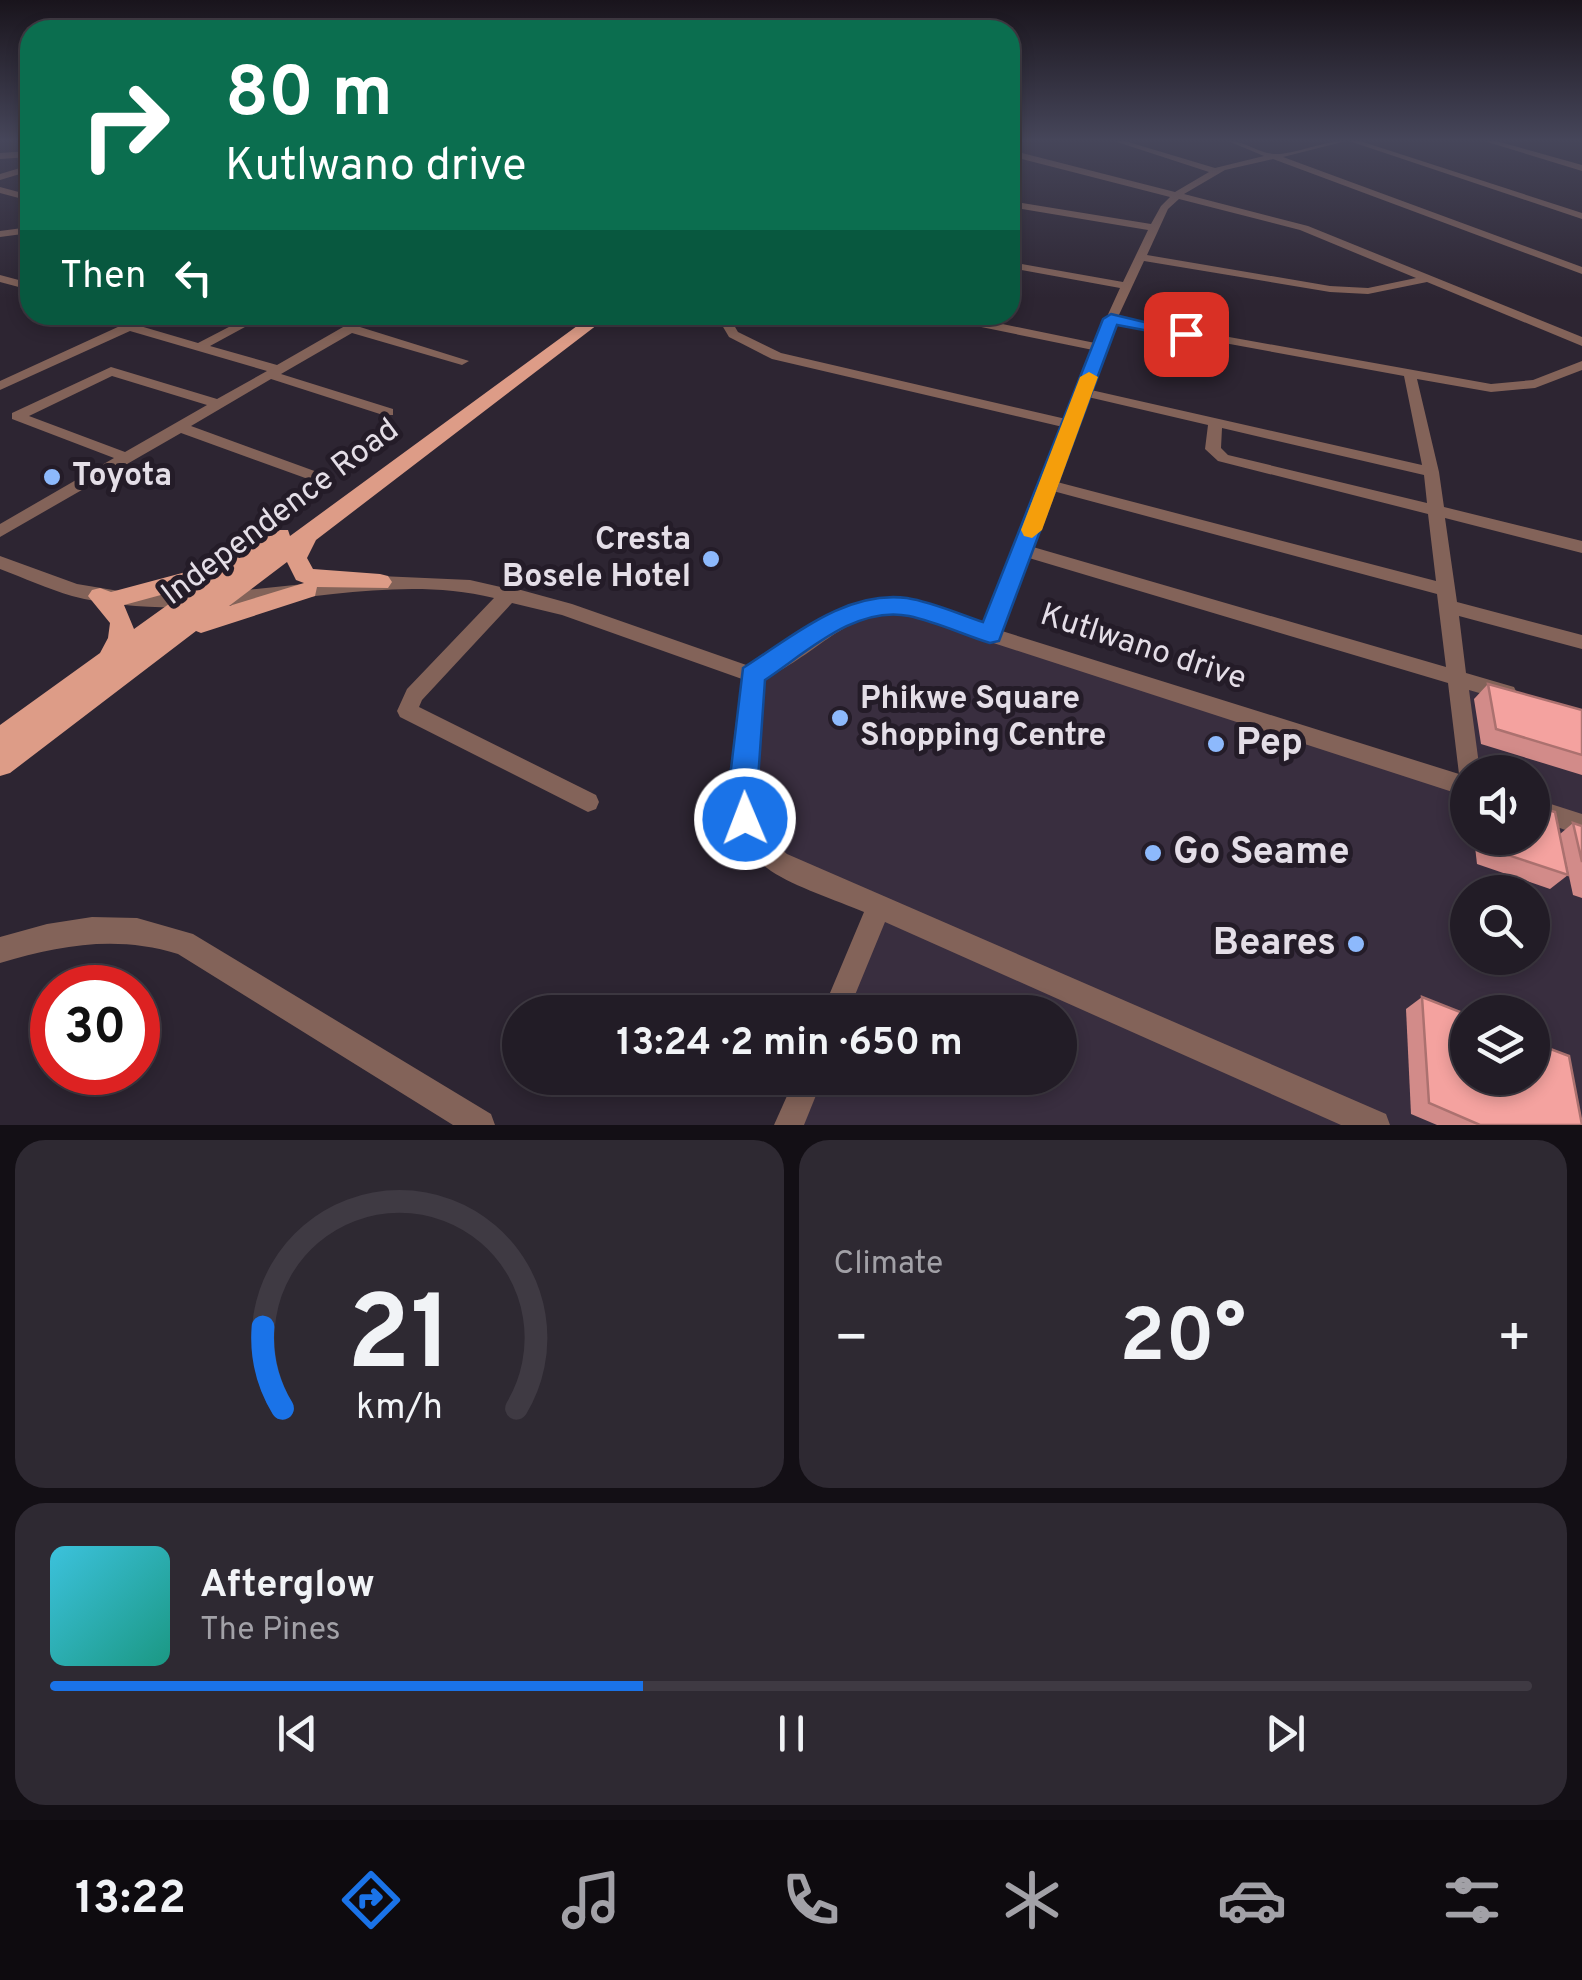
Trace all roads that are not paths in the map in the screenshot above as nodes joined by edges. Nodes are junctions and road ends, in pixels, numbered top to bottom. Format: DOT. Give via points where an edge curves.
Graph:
graph roads {
  1 [pos="1170,194"];
  2 [pos="1375,194"];
  3 [pos="1514,194"];
  4 [pos="1176,195"];
  5 [pos="1020,206"];
  6 [pos="1582,216"];
  7 [pos="1154,228"];
  8 [pos="1140,257"];
  9 [pos="1020,267"];
  10 [pos="1582,271"];
  11 [pos="1431,278"];
  12 [pos="1128,286"];
  13 [pos="1111,319"];
  14 [pos="242,325"];
  15 [pos="354,325"];
  16 [pos="569,325"];
  17 [pos="589,325"];
  18 [pos="728,325"];
  19 [pos="990,325"];
  20 [pos="130,326"];
  21 [pos="349,328"];
  22 [pos="1582,342"];
  23 [pos="201,346"];
  24 [pos="1100,348"];
  25 [pos="462,360"];
  26 [pos="1582,365"];
  27 [pos="275,372"];
  28 [pos="1410,377"];
  29 [pos="0,386"];
  30 [pos="1083,392"];
  31 [pos="222,405"];
  32 [pos="388,412"];
  33 [pos="1215,422"];
  34 [pos="1072,425"];
  35 [pos="182,428"];
  36 [pos="126,458"];
  37 [pos="1431,472"];
  38 [pos="314,476"];
  39 [pos="1050,485"];
  40 [pos="1436,512"];
  41 [pos="0,531"];
  42 [pos="308,533"];
  43 [pos="1582,547"];
  44 [pos="1024,550"];
  45 [pos="258,551"];
  46 [pos="0,562"];
  47 [pos="380,582"];
  48 [pos="307,590"];
  49 [pos="510,593"];
  50 [pos="110,597"];
  51 [pos="1447,598"];
  52 [pos="217,600"];
  53 [pos="190,601"];
  54 [pos="990,634"];
  55 [pos="1582,642"];
  56 [pos="158,645"];
  57 [pos="106,663"];
  58 [pos="752,675"];
  59 [pos="1458,679"];
  60 [pos="1529,699"];
  61 [pos="0,740"];
  62 [pos="1468,755"];
  63 [pos="0,764"];
  64 [pos="1450,781"];
  65 [pos="588,802"];
  66 [pos="1550,814"];
  67 [pos="1582,824"];
  68 [pos="880,906"];
  69 [pos="0,950"];
  70 [pos="843,995"];
  71 [pos="801,1095"];
  72 [pos="480,1125"];
  73 [pos="789,1125"];
  74 [pos="1375,1125"];
  1 -- 4 [label="street"];
  2 -- 10 [label="street"];
  3 -- 6 [label="street"];
  4 -- 7 [label="street"];
  4 -- 11 [label="street" via="1304,228"];
  5 -- 7 [label="street"];
  7 -- 8 [label="street"];
  8 -- 11 [label="street" via="1342,290"];
  8 -- 12 [label="street"];
  9 -- 12 [label="street"];
  11 -- 22 [label="street"];
  12 -- 13 [label="street"];
  13 -- 24 [label="street"];
  13 -- 28 [label="street"];
  14 -- 23 [label="street"];
  15 -- 21 [label="street"];
  16 -- 45 [label="main road, Independence Road"];
  17 -- 42 [label="main road, Independence Road"];
  18 -- 34 [label="street" via="777,356"];
  19 -- 24 [label="street"];
  20 -- 23 [label="street"];
  20 -- 29 [label="street"];
  21 -- 25 [label="street"];
  21 -- 27 [label="street"];
  23 -- 27 [label="street"];
  24 -- 30 [label="street"];
  26 -- 28 [label="street" via="1506,389"];
  27 -- 31 [label="street"];
  27 -- 32 [label="street"];
  28 -- 37 [label="street"];
  30 -- 33 [label="street"];
  30 -- 34 [label="street"];
  31 -- 35 [label="street"];
  31 -- 36 [label="street" via="112,370 16,416"];
  33 -- 37 [label="street"];
  33 -- 40 [label="street" via="1212,449 1223,458"];
  34 -- 39 [label="street"];
  35 -- 36 [label="street"];
  35 -- 38 [label="street"];
  36 -- 41 [label="street"];
  37 -- 40 [label="street"];
  39 -- 44 [label="street"];
  39 -- 51 [label="street"];
  40 -- 43 [label="street"];
  40 -- 51 [label="street"];
  42 -- 47 [label="main road" via="296,558 304,574"];
  42 -- 52 [label="main road, Independence Road"];
  44 -- 54 [label="street"];
  44 -- 59 [label="street"];
  45 -- 50 [label="main road" via="183,584"];
  45 -- 53 [label="main road, Independence Road"];
  46 -- 50 [label="street"];
  47 -- 48 [label="street"];
  47 -- 49 [label="street"];
  48 -- 52 [label="street"];
  48 -- 56 [label="main road" via="238,609"];
  49 -- 58 [label="street"];
  49 -- 65 [label="street" via="414,695 407,711"];
  50 -- 53 [label="street"];
  50 -- 57 [label="main road" via="125,624"];
  51 -- 55 [label="street"];
  51 -- 59 [label="street"];
  52 -- 53 [label="street"];
  52 -- 56 [label="main road, Independence Road"];
  53 -- 57 [label="main road, Independence Road"];
  54 -- 58 [label="street, Kutlwano drive" via="909,607 875,606 838,619"];
  54 -- 64 [label="street, Kutlwano drive"];
  56 -- 63 [label="main road, Independence Road"];
  57 -- 61 [label="main road, Independence Road"];
  58 -- 68 [label="street" via="742,794 750,831 778,862"];
  59 -- 60 [label="street"];
  59 -- 62 [label="street"];
  66 -- 67 [label="street"];
  68 -- 70 [label="street"];
  68 -- 74 [label="street"];
  69 -- 72 [label="street" via="98,926 151,931 184,944"];
  71 -- 73 [label="street"];
}
